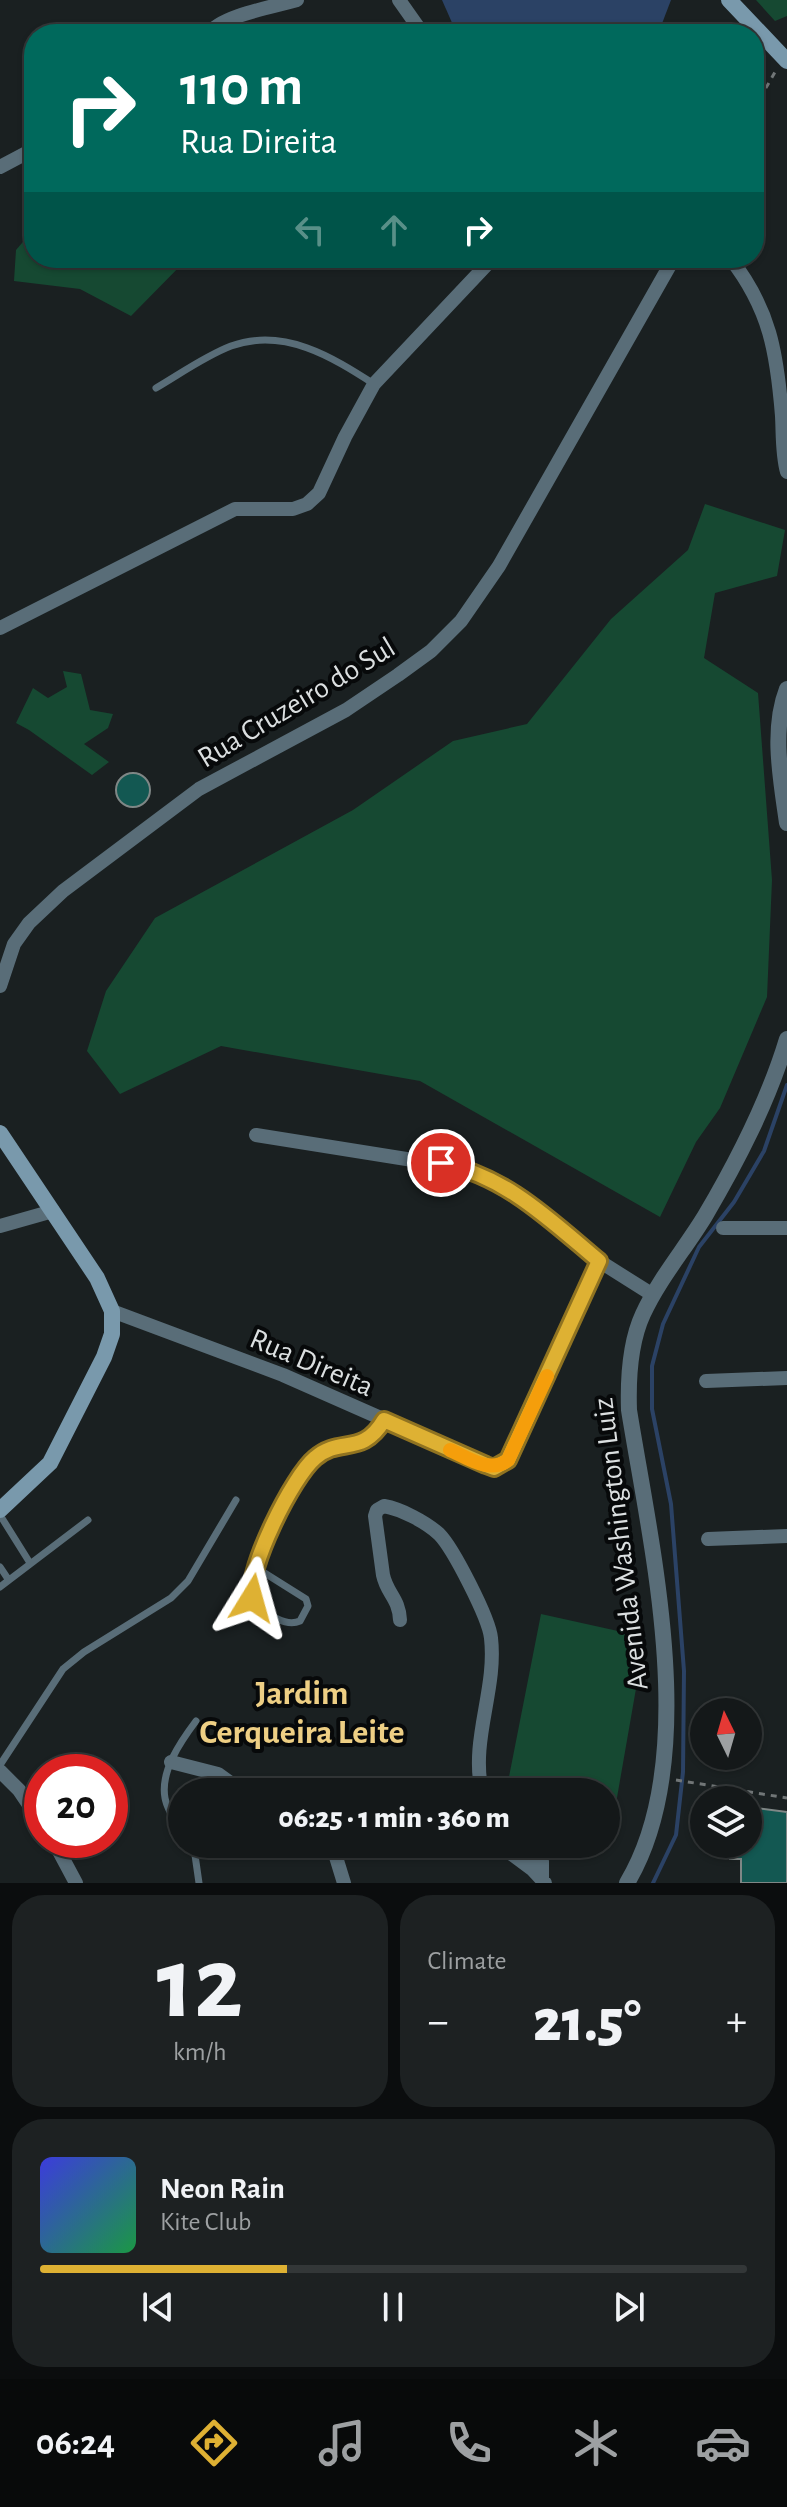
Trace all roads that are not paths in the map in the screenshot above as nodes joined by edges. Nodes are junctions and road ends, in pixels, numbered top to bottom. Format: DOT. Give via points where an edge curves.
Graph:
graph roads {
  1 [pos="297,0"];
  2 [pos="399,0"];
  3 [pos="729,0"];
  4 [pos="219,24"];
  5 [pos="416,24"];
  6 [pos="751,24"];
  7 [pos="764,38"];
  8 [pos="785,60"];
  9 [pos="24,154"];
  10 [pos="0,167"];
  11 [pos="484,268"];
  12 [pos="668,268"];
  13 [pos="738,268"];
  14 [pos="374,384"];
  15 [pos="156,388"];
  16 [pos="787,472"];
  17 [pos="0,628"];
  18 [pos="787,689"];
  19 [pos="787,823"];
  20 [pos="0,986"];
  21 [pos="787,1039"];
  22 [pos="0,1133"];
  23 [pos="256,1135"];
  24 [pos="53,1211"];
  25 [pos="0,1226"];
  26 [pos="723,1228"];
  27 [pos="787,1228"];
  28 [pos="599,1261"];
  29 [pos="653,1295"];
  30 [pos="112,1311"];
  31 [pos="787,1378"];
  32 [pos="706,1381"];
  33 [pos="384,1420"];
  34 [pos="236,1500"];
  35 [pos="0,1512"];
  36 [pos="88,1520"];
  37 [pos="787,1536"];
  38 [pos="708,1539"];
  39 [pos="30,1563"];
  40 [pos="0,1567"];
  41 [pos="255,1567"];
  42 [pos="8,1579"];
  43 [pos="0,1587"];
  44 [pos="400,1620"];
  45 [pos="196,1721"];
  46 [pos="171,1762"];
  47 [pos="0,1768"];
  48 [pos="168,1778"];
  49 [pos="224,1778"];
  50 [pos="481,1778"];
  51 [pos="168,1780"];
  52 [pos="24,1797"];
  53 [pos="168,1805"];
  54 [pos="63,1858"];
  55 [pos="195,1858"];
  56 [pos="336,1858"];
  57 [pos="515,1858"];
  58 [pos="539,1858"];
  59 [pos="543,1881"];
  60 [pos="76,1883"];
  61 [pos="199,1883"];
  62 [pos="344,1883"];
  63 [pos="627,1883"];
  1 -- 4 [label="street"];
  2 -- 5 [label="street"];
  3 -- 6 [label="main road"];
  7 -- 8 [label="main road"];
  9 -- 10 [label="street"];
  11 -- 14 [label="street"];
  12 -- 20 [label="street, Rua Cruzeiro do Sul" via="499,566 461,621 398,675 346,710 199,789 63,891 14,944"];
  13 -- 16 [label="street" via="765,313 776,359"];
  14 -- 15 [label="lane" via="316,349 267,340 232,346"];
  14 -- 17 [label="street" via="319,493 307,504 293,509 235,509"];
  18 -- 19 [label="street" via="779,722"];
  21 -- 29 [label="street, Avenida Washington Luiz" via="745,1147"];
  22 -- 24 [label="main road"];
  23 -- 28 [label="street" via="469,1169 520,1195"];
  24 -- 25 [label="street"];
  24 -- 30 [label="main road"];
  26 -- 27 [label="street"];
  28 -- 29 [label="street"];
  28 -- 33 [label="street, Rua Direita" via="501,1466 486,1465"];
  29 -- 63 [label="street, Avenida Washington Luiz" via="642,1317 629,1397 657,1577 666,1725 657,1806 645,1849"];
  30 -- 33 [label="street, Rua Direita" via="283,1375"];
  30 -- 35 [label="main road" via="104,1357 50,1463"];
  31 -- 32 [label="street"];
  33 -- 41 [label="lane" via="370,1439 331,1449 310,1463"];
  34 -- 47 [label="lane" via="188,1581 171,1598 63,1669"];
  35 -- 39 [label="lane"];
  36 -- 39 [label="lane"];
  37 -- 38 [label="street"];
  39 -- 42 [label="lane"];
  40 -- 42 [label="lane"];
  41 -- 41 [label="lane" via="306,1599 300,1621 284,1622 253,1602"];
  42 -- 43 [label="lane"];
  44 -- 50 [label="street" via="397,1600 383,1575 375,1516 384,1506 437,1532 484,1615 491,1637 491,1667 479,1743"];
  45 -- 46 [label="lane"];
  46 -- 48 [label="lane"];
  46 -- 49 [label="street"];
  47 -- 52 [label="street"];
  51 -- 53 [label="lane"];
  54 -- 60 [label="street"];
  55 -- 61 [label="lane"];
  56 -- 62 [label="street"];
  57 -- 59 [label="street"];
  58 -- 59 [label="street"];
}
